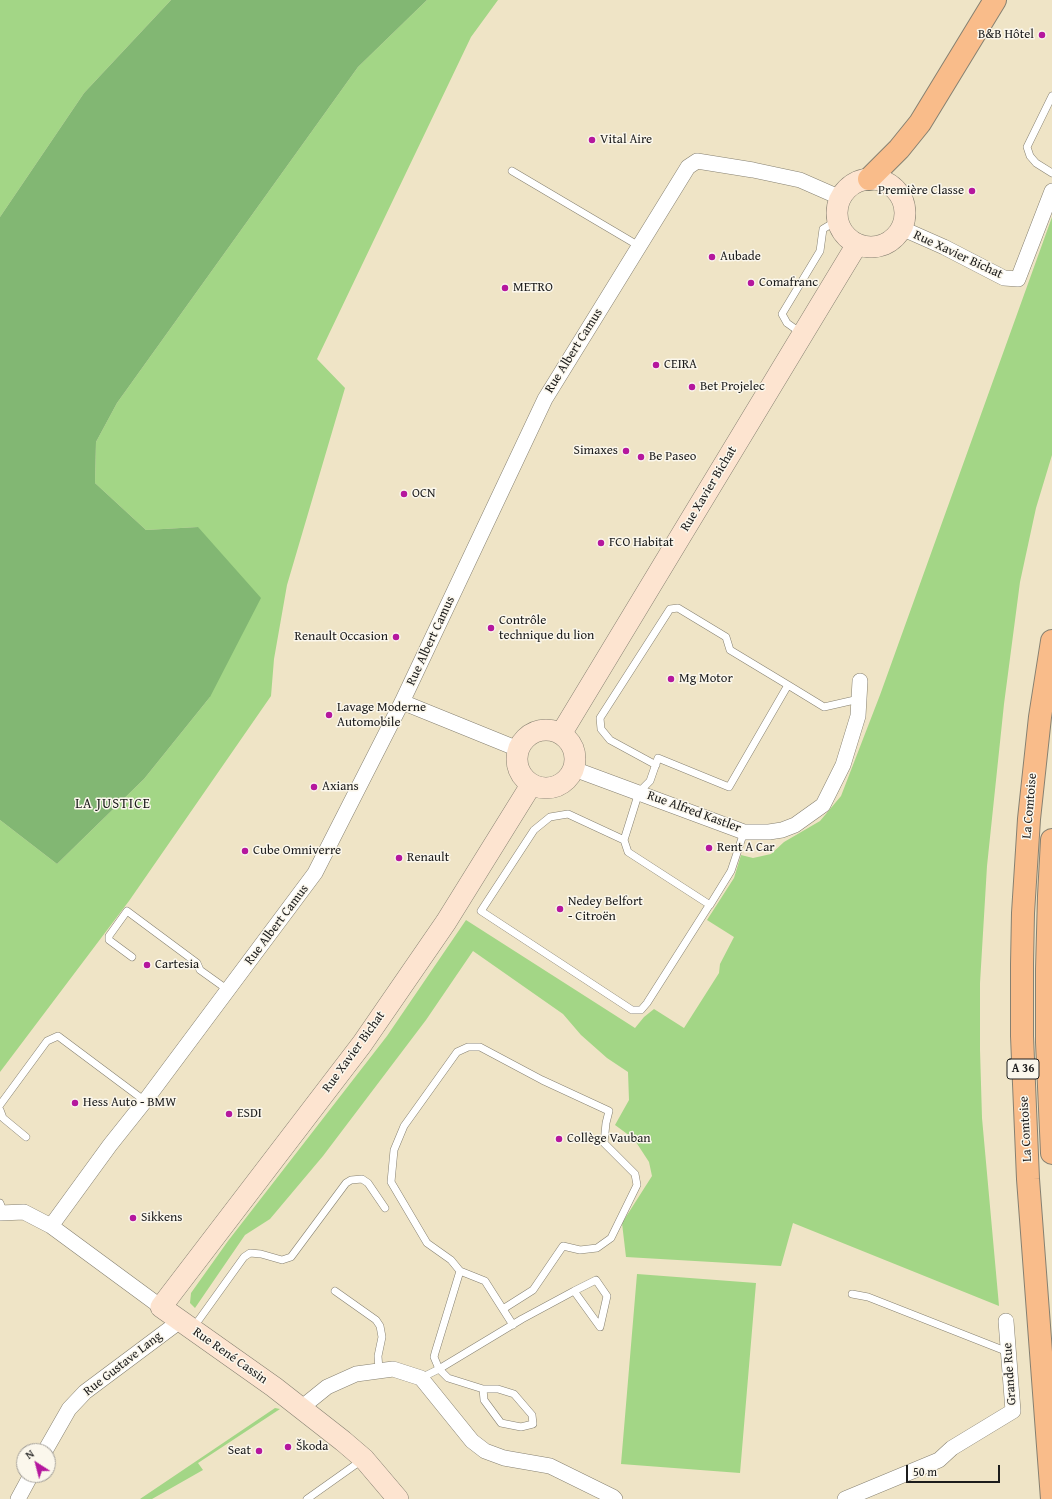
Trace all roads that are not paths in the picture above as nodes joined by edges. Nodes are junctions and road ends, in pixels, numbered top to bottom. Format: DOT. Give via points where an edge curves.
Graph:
graph roads {
  1 [pos="995,0"];
  2 [pos="1052,96"];
  3 [pos="512,171"];
  4 [pos="1052,173"];
  5 [pos="869,179"];
  6 [pos="1052,191"];
  7 [pos="841,198"];
  8 [pos="838,220"];
  9 [pos="901,228"];
  10 [pos="859,245"];
  11 [pos="639,246"];
  12 [pos="803,334"];
  13 [pos="1052,641"];
  14 [pos="860,681"];
  15 [pos="788,685"];
  16 [pos="859,699"];
  17 [pos="402,702"];
  18 [pos="561,734"];
  19 [pos="518,749"];
  20 [pos="656,765"];
  21 [pos="574,769"];
  22 [pos="531,785"];
  23 [pos="639,792"];
  24 [pos="744,832"];
  25 [pos="624,840"];
  26 [pos="1052,840"];
  27 [pos="710,904"];
  28 [pos="132,957"];
  29 [pos="228,990"];
  30 [pos="145,1101"];
  31 [pos="0,1105"];
  32 [pos="0,1110"];
  33 [pos="26,1137"];
  34 [pos="1052,1153"];
  35 [pos="385,1208"];
  36 [pos="1,1210"];
  37 [pos="51,1226"];
  38 [pos="460,1271"];
  39 [pos="335,1291"];
  40 [pos="574,1291"];
  41 [pos="852,1294"];
  42 [pos="161,1307"];
  43 [pos="503,1309"];
  44 [pos="1006,1321"];
  45 [pos="186,1325"];
  46 [pos="513,1325"];
  47 [pos="1008,1352"];
  48 [pos="439,1369"];
  49 [pos="380,1370"];
  50 [pos="422,1378"];
  51 [pos="483,1389"];
  52 [pos="301,1408"];
  53 [pos="50,1443"];
  54 [pos="364,1459"];
  55 [pos="27,1483"];
  56 [pos="18,1499"];
  57 [pos="307,1499"];
  58 [pos="398,1499"];
  59 [pos="615,1499"];
  60 [pos="845,1499"];
  61 [pos="1052,1499"];
  1 -- 5 [label="highway" via="920,123 899,150"];
  2 -- 4 [label="lane" via="1027,148 1036,163"];
  3 -- 11 [label="lane"];
  5 -- 7 [label="main road" via="853,184"];
  5 -- 9 [label="main road" via="892,186 899,195 904,206"];
  6 -- 9 [label="street, Rue Xavier Bichat" via="1018,279 1004,278"];
  7 -- 8 [label="main road" via="837,208"];
  7 -- 11 [label="street, Rue Albert Camus" via="800,180 697,161 688,167"];
  8 -- 10 [label="main road" via="849,239"];
  8 -- 12 [label="lane" via="823,229 820,251 782,314 787,323"];
  9 -- 10 [label="main road" via="883,245"];
  10 -- 12 [label="main road, Rue Xavier Bichat"];
  11 -- 17 [label="street, Rue Albert Camus" via="545,399"];
  12 -- 18 [label="main road, Rue Xavier Bichat"];
  13 -- 61 [label="highway, La Comtoise / A 36" via="1039,725 1030,812 1022,964 1028,1179"];
  14 -- 16 [label="street, Rue Alfred Kastler"];
  15 -- 16 [label="lane" via="824,708"];
  15 -- 20 [label="lane" via="729,787 658,758"];
  15 -- 20 [label="lane" via="730,650 726,636 678,608 670,609 600,718 601,729 610,740"];
  16 -- 24 [label="street, Rue Alfred Kastler" via="858,716 843,765 823,805 795,825 782,830"];
  17 -- 19 [label="street"];
  17 -- 29 [label="street, Rue Albert Camus" via="316,873"];
  18 -- 19 [label="main road" via="551,730 531,733"];
  18 -- 21 [label="main road" via="569,740 574,749"];
  19 -- 22 [label="main road" via="516,757 519,773"];
  20 -- 23 [label="lane" via="650,781"];
  21 -- 22 [label="main road" via="561,785 541,789"];
  21 -- 23 [label="street, Rue Alfred Kastler"];
  22 -- 42 [label="main road, Rue Xavier Bichat" via="446,922 362,1044"];
  23 -- 24 [label="street, Rue Alfred Kastler"];
  23 -- 25 [label="lane"];
  24 -- 27 [label="lane" via="731,871"];
  25 -- 27 [label="lane" via="628,852"];
  25 -- 27 [label="lane" via="568,814 550,817 534,830 481,911 632,1010 641,1010"];
  26 -- 34 [label="highway, La Comtoise / A 36" via="1047,976"];
  28 -- 29 [label="lane" via="109,940 109,936 127,911 197,963 200,970"];
  29 -- 30 [label="street, Rue Albert Camus"];
  30 -- 31 [label="lane" via="58,1036 47,1041"];
  30 -- 37 [label="street, Rue Albert Camus"];
  32 -- 33 [label="lane" via="3,1118"];
  35 -- 45 [label="lane" via="368,1183 362,1179 346,1182 291,1257 282,1260 250,1253"];
  36 -- 37 [label="street, Rue René Cassin" via="24,1212"];
  37 -- 42 [label="street, Rue René Cassin"];
  38 -- 43 [label="lane" via="485,1281"];
  38 -- 43 [label="lane" via="451,1260 427,1243 391,1182 393,1156 404,1126 457,1052 468,1047 480,1047 542,1080 609,1111 604,1143 635,1174 637,1185 611,1238 597,1248 580,1250 563,1246 532,1290"];
  38 -- 48 [label="lane" via="434,1357"];
  39 -- 49 [label="lane" via="376,1320 380,1326"];
  40 -- 40 [label="lane" via="592,1315 600,1327 607,1296 596,1280"];
  40 -- 46 [label="lane"];
  41 -- 47 [label="lane" via="868,1297"];
  42 -- 45 [label="main road, Rue René Cassin"];
  43 -- 46 [label="lane"];
  44 -- 47 [label="street, Grande Rue"];
  45 -- 52 [label="main road, Rue René Cassin"];
  45 -- 53 [label="street, Rue Gustave Lang" via="85,1392 69,1409"];
  46 -- 48 [label="lane"];
  47 -- 60 [label="street, Grande Rue" via="1013,1411 952,1448 939,1460"];
  48 -- 50 [label="lane"];
  48 -- 51 [label="lane" via="448,1378"];
  49 -- 50 [label="street" via="393,1369"];
  49 -- 52 [label="street" via="356,1374 327,1387"];
  50 -- 59 [label="street" via="472,1441 485,1451 504,1458 550,1466"];
  51 -- 51 [label="lane" via="484,1400 501,1423 521,1427 533,1424 532,1415 514,1394 498,1389"];
  52 -- 54 [label="main road, Rue René Cassin"];
  54 -- 57 [label="lane"];
  54 -- 58 [label="main road, Rue René Cassin"];
  55 -- 56 [label="street"];
}
